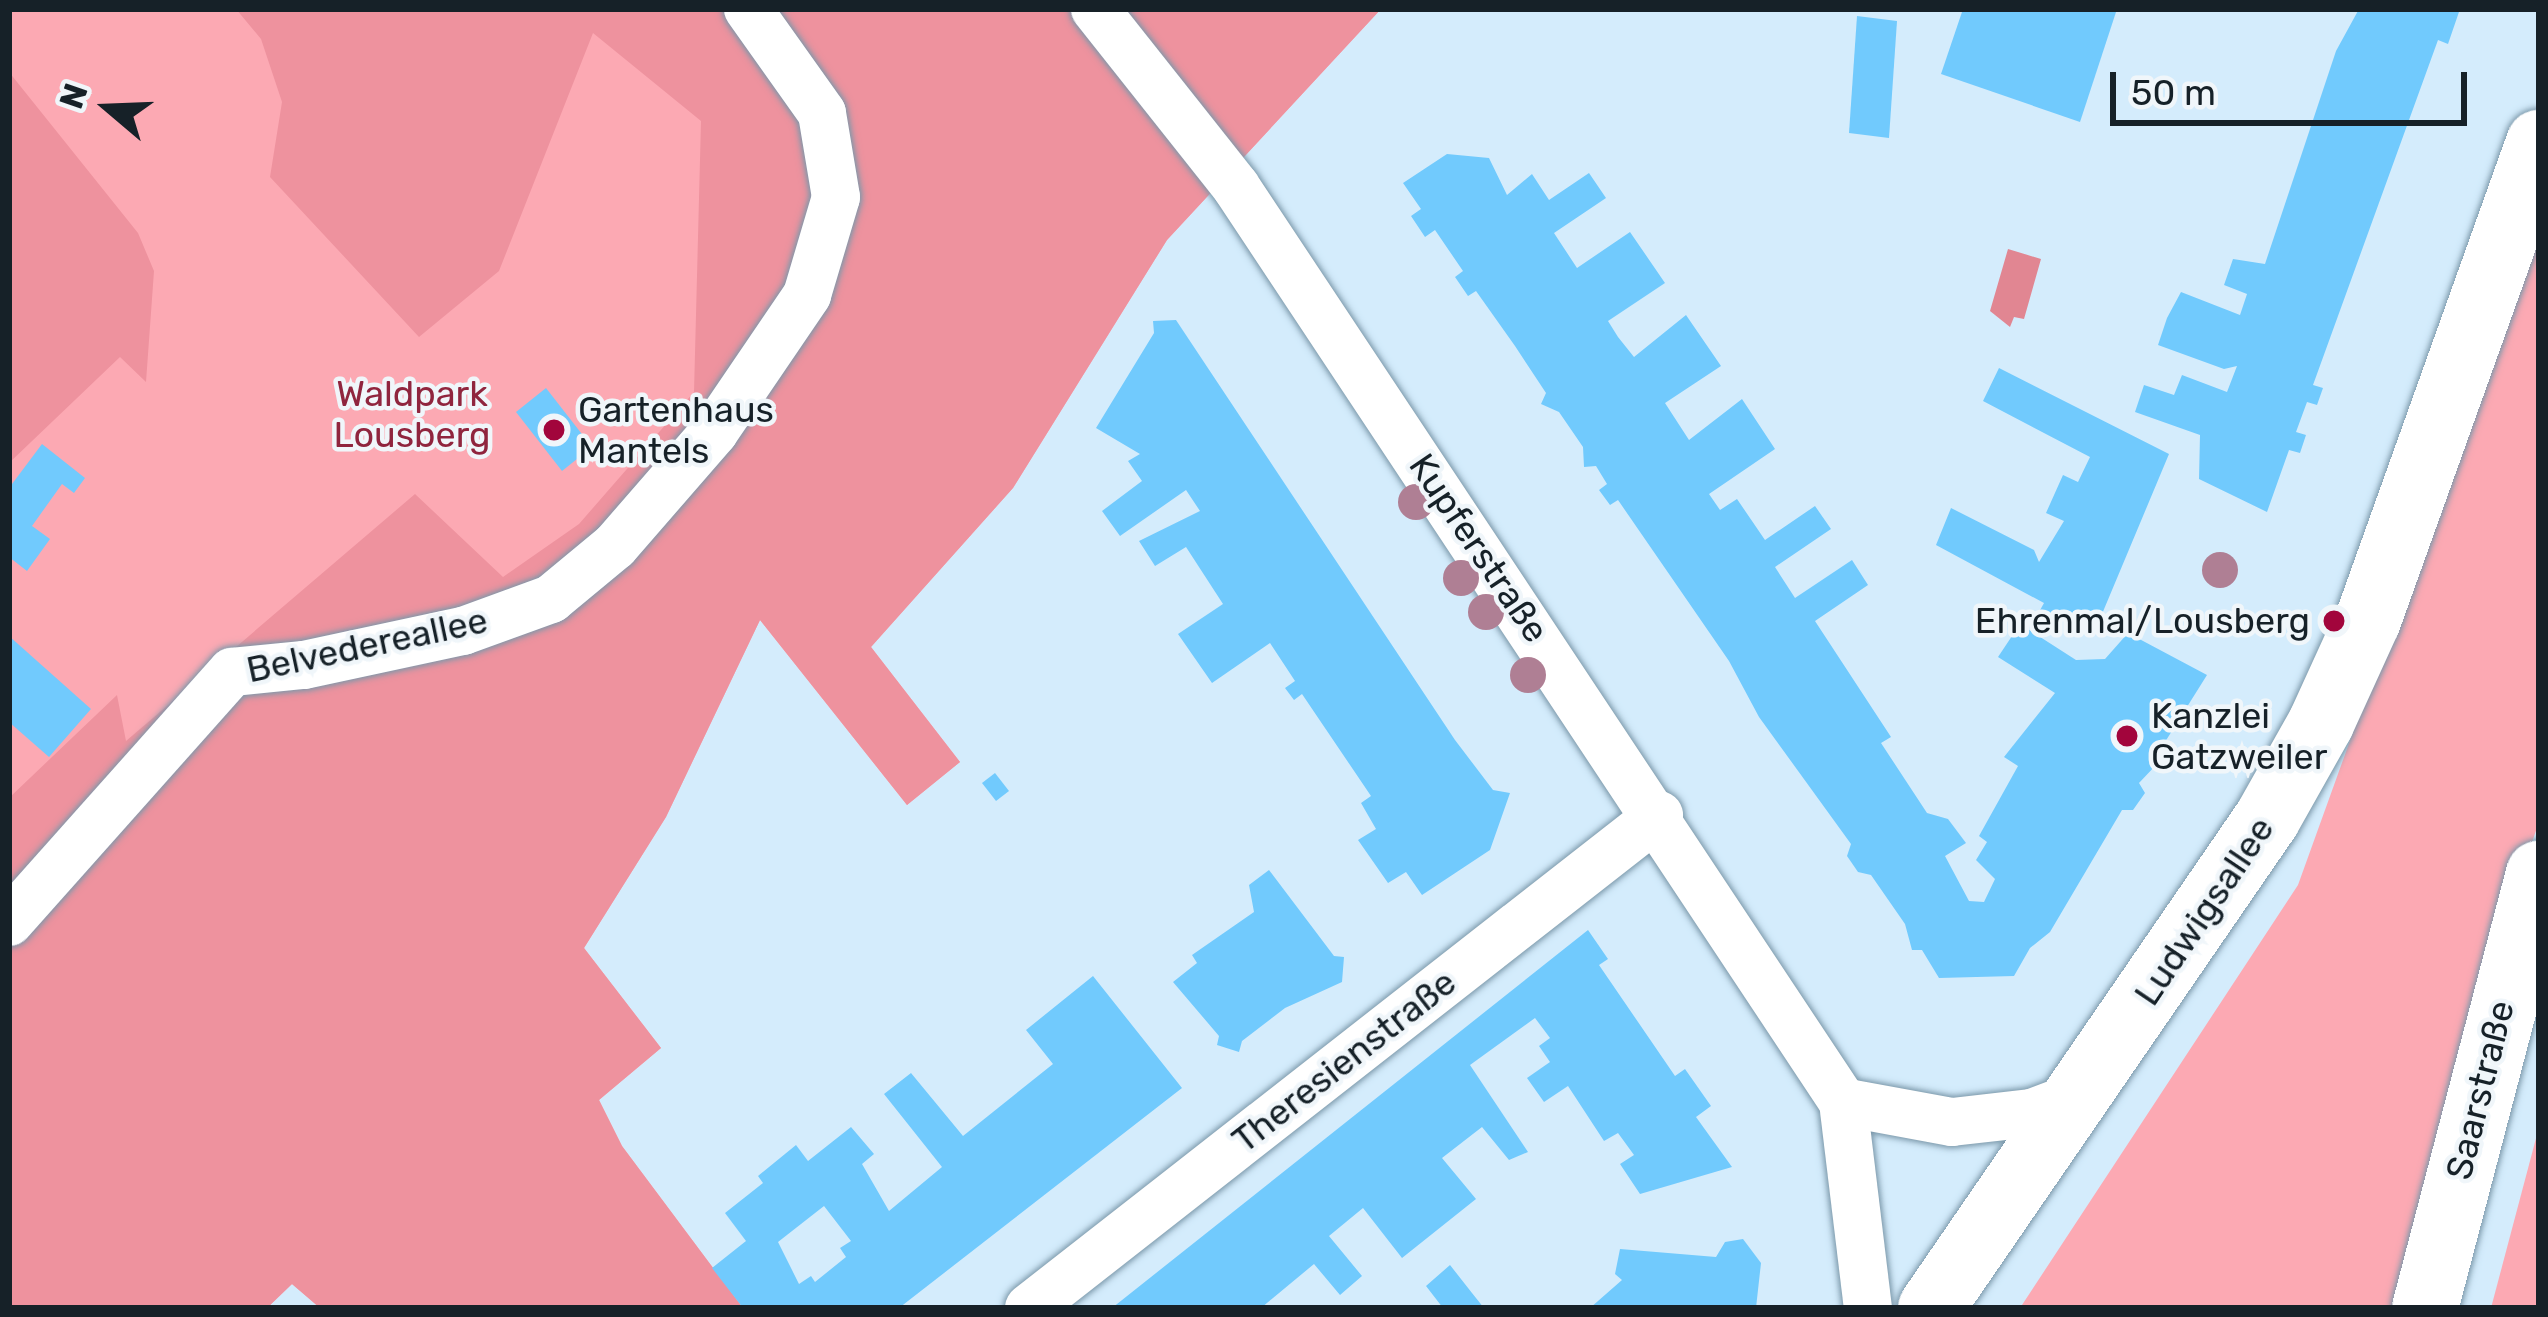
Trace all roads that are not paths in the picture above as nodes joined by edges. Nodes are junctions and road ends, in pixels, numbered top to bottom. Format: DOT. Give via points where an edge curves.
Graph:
graph roads {
  1 [pos="748,9"];
  2 [pos="1095,9"];
  3 [pos="2539,143"];
  4 [pos="1660,815"];
  5 [pos="2539,874"];
  6 [pos="9,922"];
  7 [pos="2082,1094"];
  8 [pos="1844,1102"];
  9 [pos="1029,1308"];
  10 [pos="1868,1308"];
  11 [pos="1931,1308"];
  12 [pos="2425,1308"];
  1 -- 6 [label="street, Belvedereallee" via="821,113 836,197 807,295 713,432 615,546 551,599 463,632 232,672"];
  2 -- 4 [label="street, Kupferstraße" via="1236,187"];
  3 -- 7 [label="main road, Ludwigsallee" via="2368,620 2321,723 2267,819"];
  4 -- 8 [label="street, Kupferstraße"];
  4 -- 9 [label="street, Theresienstraße"];
  5 -- 12 [label="main road, Saarstraße"];
  7 -- 8 [label="street" via="2032,1113 1952,1121"];
  7 -- 11 [label="main road, Ludwigsallee"];
  8 -- 10 [label="street, Kupferstraße"];
}
